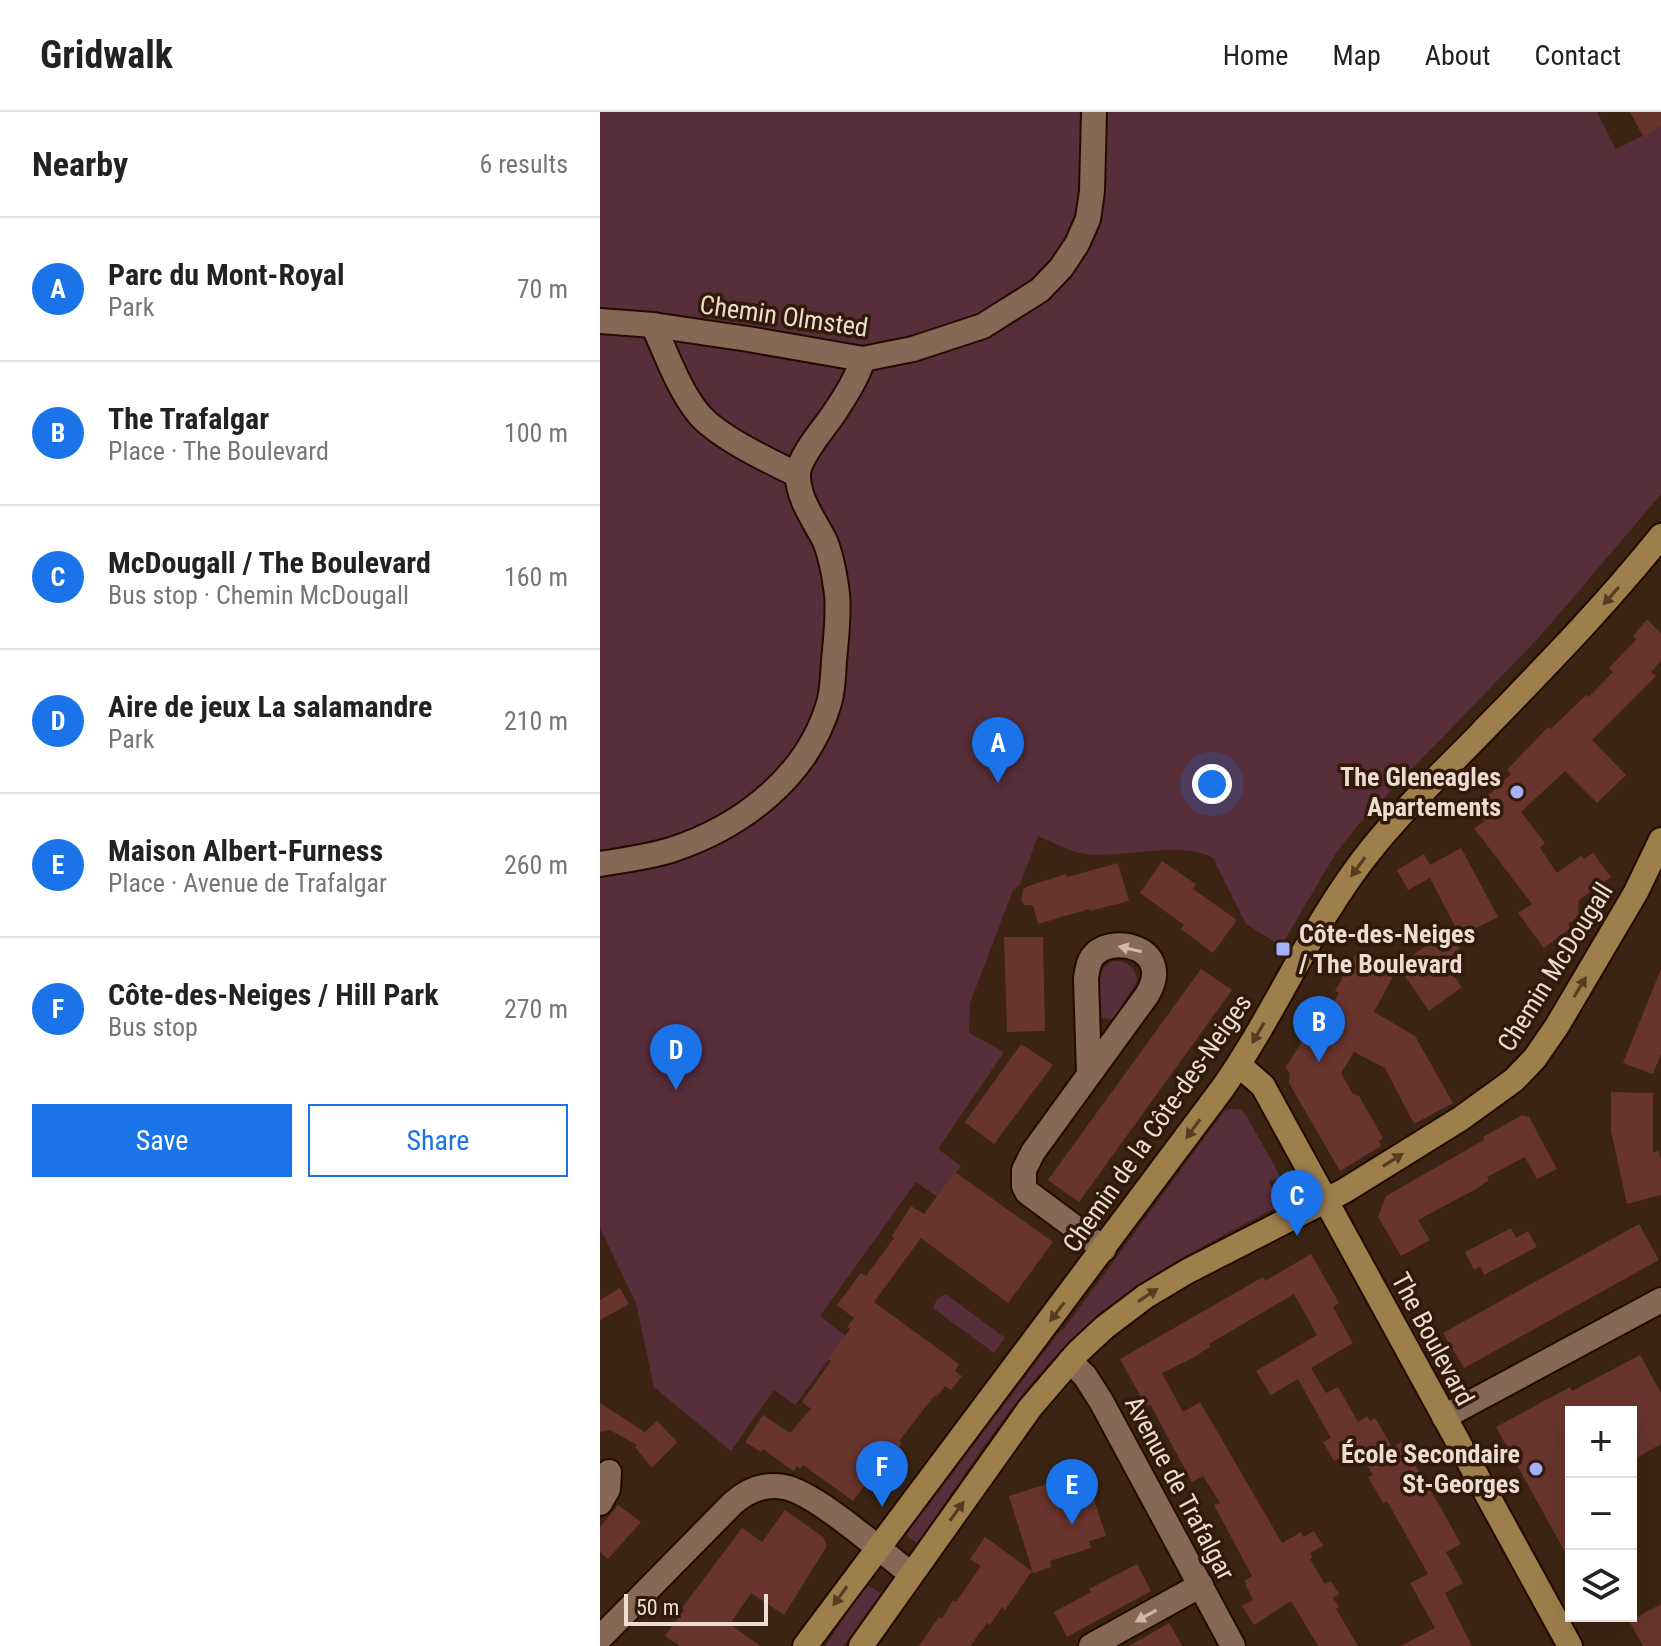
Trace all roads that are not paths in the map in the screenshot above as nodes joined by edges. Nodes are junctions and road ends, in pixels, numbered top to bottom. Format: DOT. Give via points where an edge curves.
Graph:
graph roads {
  1 [pos="1094,112"];
  2 [pos="600,321"];
  3 [pos="653,325"];
  4 [pos="863,359"];
  5 [pos="798,475"];
  6 [pos="1661,536"];
  7 [pos="1661,840"];
  8 [pos="600,864"];
  9 [pos="1239,1065"];
  10 [pos="1089,1074"];
  11 [pos="1325,1200"];
  12 [pos="1104,1249"];
  13 [pos="1661,1300"];
  14 [pos="1070,1361"];
  15 [pos="1444,1417"];
  16 [pos="609,1472"];
  17 [pos="600,1503"];
  18 [pos="877,1548"];
  19 [pos="911,1574"];
  20 [pos="1201,1585"];
  21 [pos="600,1638"];
  22 [pos="805,1646"];
  23 [pos="861,1646"];
  24 [pos="1091,1646"];
  25 [pos="1233,1646"];
  26 [pos="1570,1646"];
  1 -- 4 [label="street, Chemin Olmsted" via="1088,219 1051,280 983,326"];
  2 -- 3 [label="street, Chemin Olmsted"];
  3 -- 4 [label="street, Chemin Olmsted"];
  3 -- 5 [label="street" via="685,395 701,417"];
  4 -- 5 [label="street"];
  5 -- 8 [label="street" via="806,507 826,544 837,594 830,700 818,732 784,782 730,823 668,851"];
  6 -- 9 [label="main road, Chemin de la Côte-des-Neiges, one-way" via="1582,629 1368,853"];
  11 -- 7 [label="main road, Chemin McDougall, one-way" via="1485,1102 1525,1070 1608,942"];
  9 -- 11 [label="main road, The Boulevard" via="1263,1086"];
  9 -- 12 [label="main road, Chemin de la Côte-des-Neiges, one-way"];
  10 -- 10 [label="street, one-way" via="1152,986 1152,962 1136,947 1106,949 1089,963"];
  10 -- 12 [label="street" via="1028,1160 1023,1181 1027,1192"];
  14 -- 11 [label="main road, Chemin McDougall, one-way" via="1116,1318 1159,1288"];
  11 -- 15 [label="main road, The Boulevard"];
  12 -- 18 [label="main road, Chemin de la Côte-des-Neiges, one-way"];
  13 -- 15 [label="street"];
  19 -- 14 [label="main road, one-way"];
  14 -- 20 [label="street, Avenue de Trafalgar" via="1101,1401"];
  15 -- 26 [label="main road, The Boulevard"];
  16 -- 17 [label="street"];
  18 -- 19 [label="street"];
  18 -- 21 [label="street" via="800,1492 779,1486 756,1489 733,1503"];
  18 -- 22 [label="main road, Chemin de la Côte-des-Neiges, one-way"];
  19 -- 23 [label="main road"];
  20 -- 24 [label="street, one-way"];
  20 -- 25 [label="street, Avenue de Trafalgar"];
}
